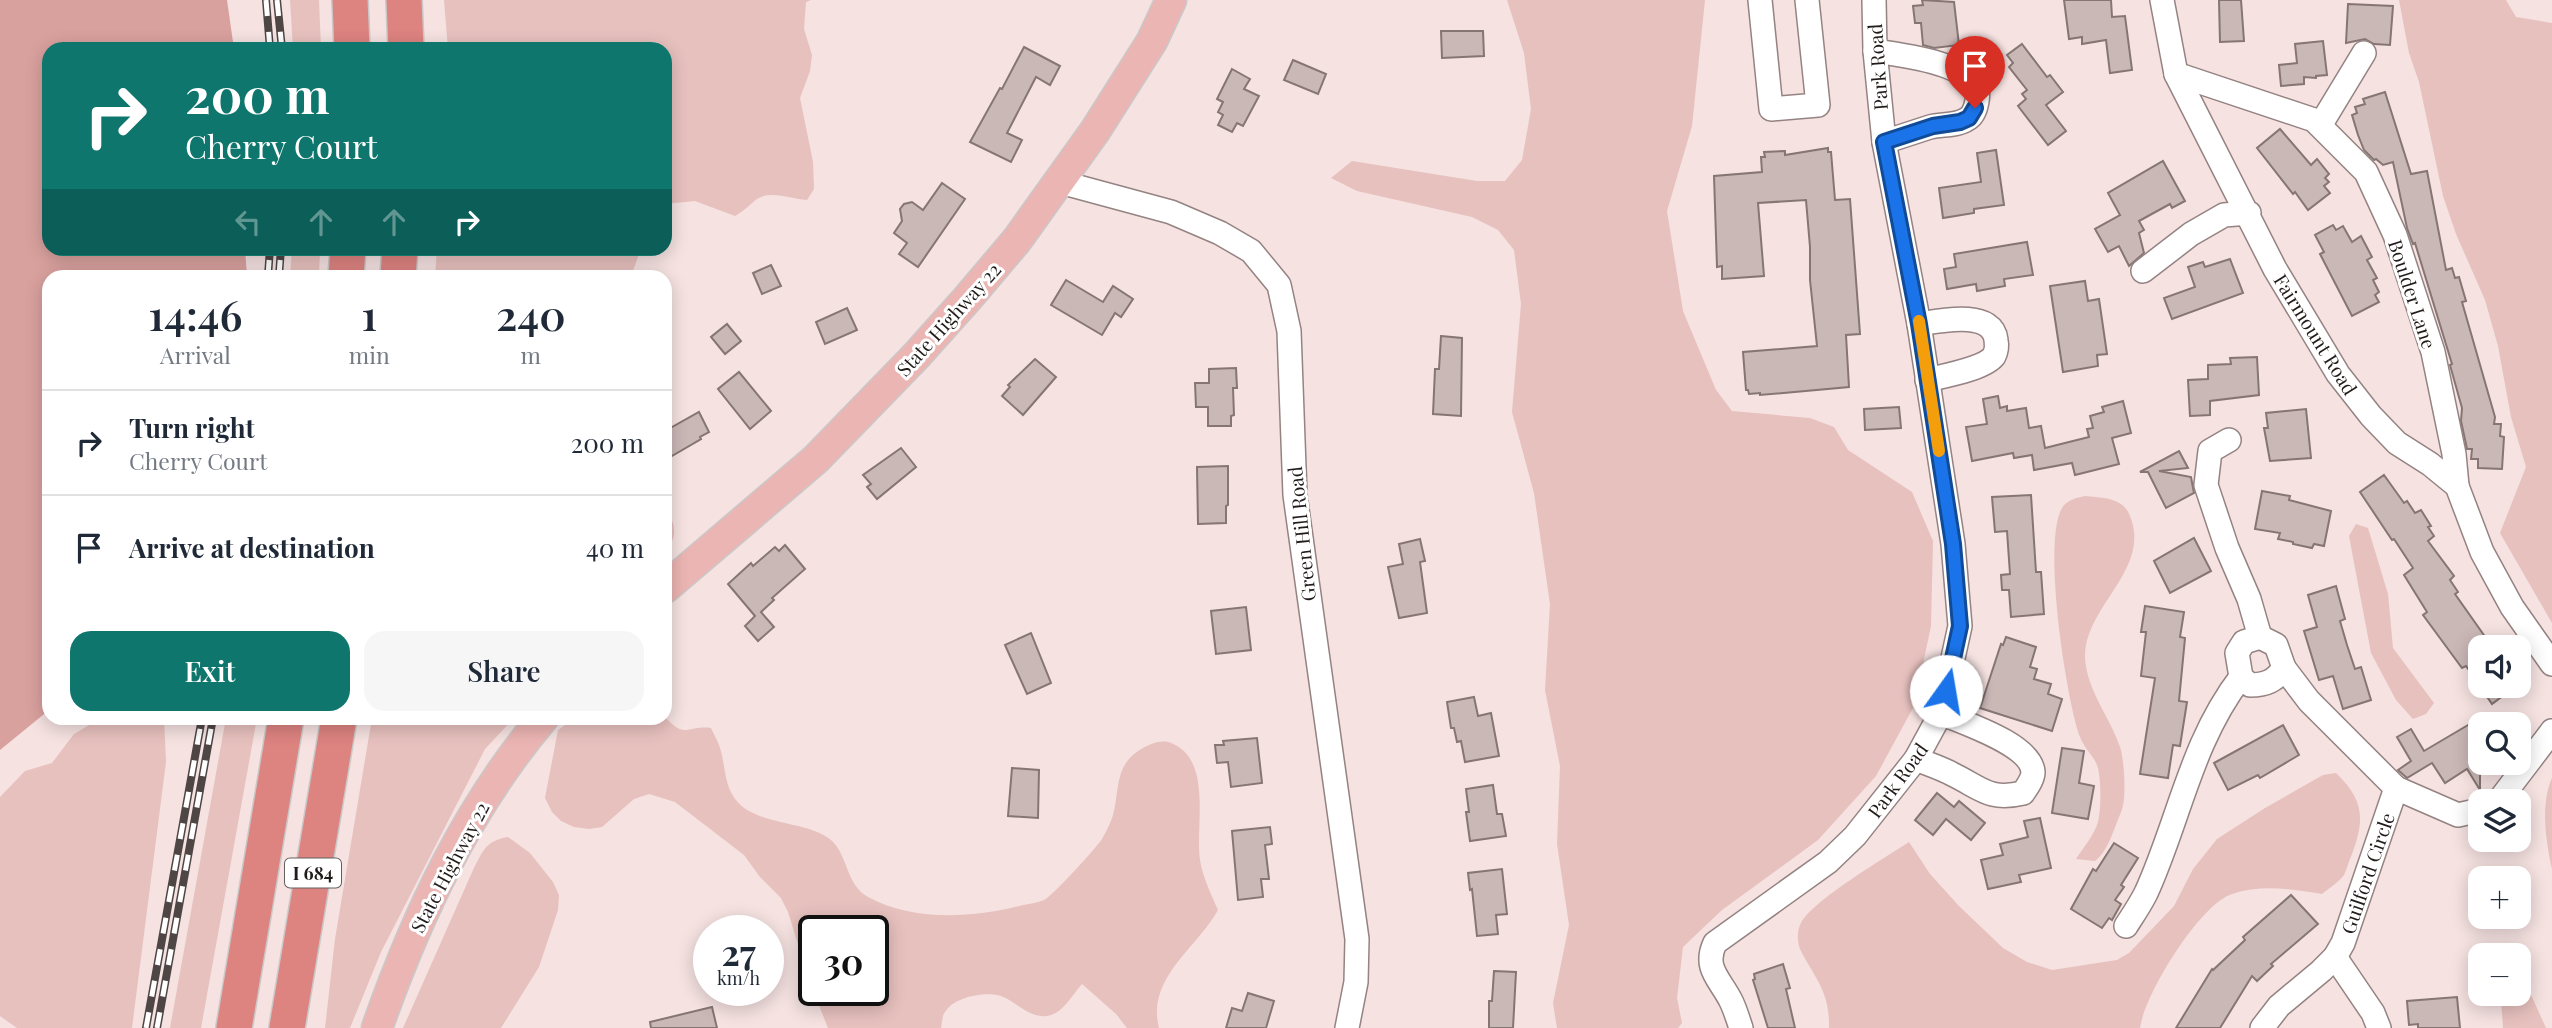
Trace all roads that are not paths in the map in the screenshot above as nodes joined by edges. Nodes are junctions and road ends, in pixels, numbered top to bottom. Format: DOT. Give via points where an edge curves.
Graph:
graph roads {
  1 [pos="350,0"];
  2 [pos="404,0"];
  3 [pos="1171,0"];
  4 [pos="1760,0"];
  5 [pos="1807,0"];
  6 [pos="1874,0"];
  7 [pos="2162,0"];
  8 [pos="352,42"];
  9 [pos="406,42"];
  10 [pos="1875,51"];
  11 [pos="2364,52"];
  12 [pos="2176,74"];
  13 [pos="2321,124"];
  14 [pos="1884,142"];
  15 [pos="1060,182"];
  16 [pos="2249,213"];
  17 [pos="2143,271"];
  18 [pos="1919,324"];
  19 [pos="1927,380"];
  20 [pos="2230,440"];
  21 [pos="2457,486"];
  22 [pos="672,581"];
  23 [pos="2260,637"];
  24 [pos="2552,664"];
  25 [pos="2284,668"];
  26 [pos="2241,677"];
  27 [pos="1941,713"];
  28 [pos="285,725"];
  29 [pos="338,725"];
  30 [pos="538,725"];
  31 [pos="2552,731"];
  32 [pos="1916,759"];
  33 [pos="2396,788"];
  34 [pos="2508,789"];
  35 [pos="2468,813"];
  36 [pos="2126,926"];
  37 [pos="2335,957"];
  38 [pos="234,1028"];
  39 [pos="287,1028"];
  40 [pos="377,1028"];
  41 [pos="1347,1028"];
  42 [pos="1741,1028"];
  43 [pos="2262,1028"];
  44 [pos="2379,1028"];
  1 -- 8 [label="highway"];
  2 -- 9 [label="highway"];
  3 -- 15 [label="main road, State Highway 22" via="1133,74"];
  4 -- 5 [label="street" via="1771,109 1818,105"];
  6 -- 10 [label="street, Park Road"];
  7 -- 12 [label="street, Fairmount Road"];
  10 -- 14 [label="street, Park Road"];
  10 -- 14 [label="street" via="1933,61 1960,72 1979,93 1969,118"];
  11 -- 13 [label="street"];
  12 -- 13 [label="street, Boulder Lane"];
  12 -- 16 [label="street, Fairmount Road"];
  13 -- 21 [label="street, Boulder Lane" via="2366,172 2395,236 2433,352"];
  14 -- 18 [label="street, Park Road"];
  15 -- 22 [label="main road, State Highway 22" via="967,299 866,409 770,500"];
  15 -- 41 [label="street, Green Hill Road" via="1171,212 1220,233 1251,251 1279,285 1289,331 1296,508 1357,939 1356,982"];
  16 -- 17 [label="street" via="2213,221"];
  16 -- 21 [label="street, Fairmount Road" via="2275,269 2338,374 2397,443"];
  18 -- 19 [label="street, Park Road"];
  18 -- 19 [label="street" via="1976,321 1996,337 1992,358"];
  19 -- 27 [label="street, Park Road" via="1953,544 1960,626"];
  20 -- 23 [label="street" via="2210,451 2206,485"];
  21 -- 24 [label="street" via="2482,552 2512,607"];
  23 -- 25 [label="street" via="2276,645"];
  23 -- 26 [label="street" via="2244,642 2237,653"];
  25 -- 26 [label="street" via="2276,679 2261,685 2250,685"];
  25 -- 33 [label="street" via="2309,701"];
  26 -- 36 [label="street" via="2222,702 2186,782 2145,894"];
  27 -- 32 [label="street, Park Road"];
  27 -- 32 [label="street" via="2016,747 2033,772 2029,784 2023,793 2005,797 1983,792"];
  28 -- 38 [label="highway, I 684"];
  29 -- 39 [label="highway, I 684"];
  30 -- 40 [label="main road, State Highway 22" via="498,777 440,877"];
  31 -- 34 [label="street"];
  32 -- 42 [label="street, Park Road" via="1828,862 1715,943 1709,955 1712,968"];
  33 -- 35 [label="street" via="2458,815"];
  33 -- 37 [label="street, Guilford Circle"];
  37 -- 43 [label="street" via="2278,1006"];
  37 -- 44 [label="street"];
}
